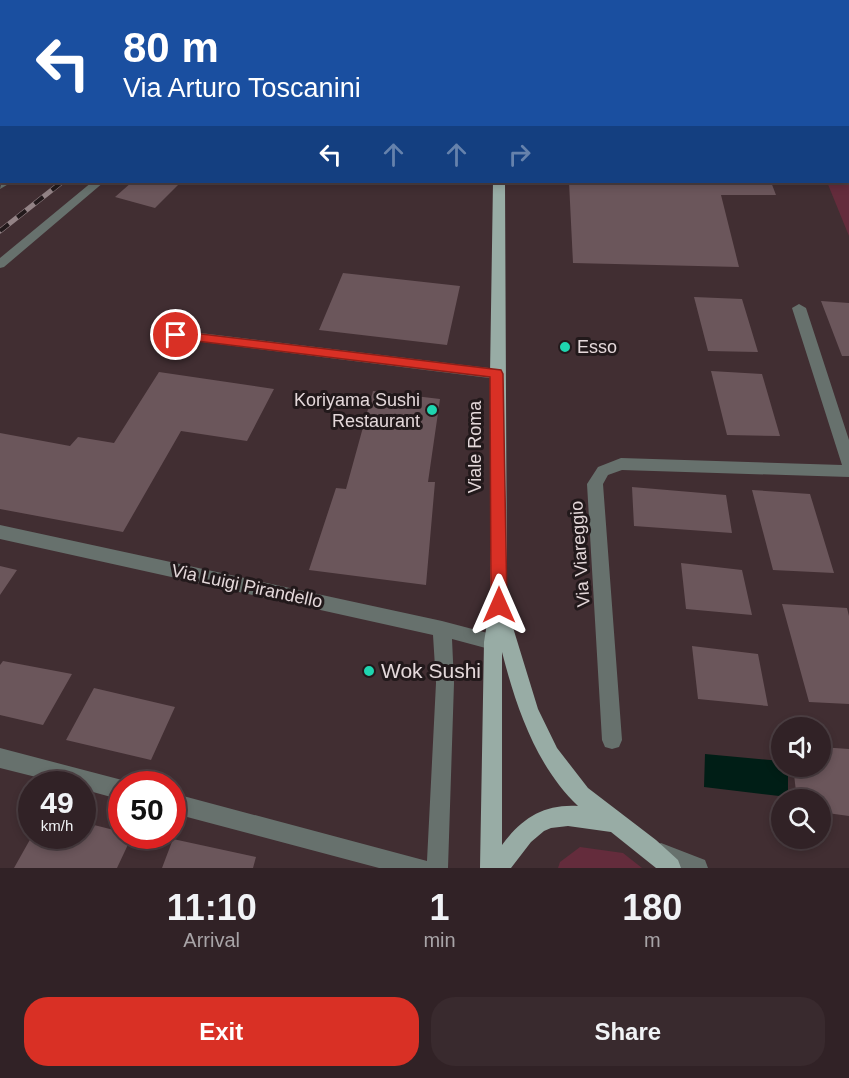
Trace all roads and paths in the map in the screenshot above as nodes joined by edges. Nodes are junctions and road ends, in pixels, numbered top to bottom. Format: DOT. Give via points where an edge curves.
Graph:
graph roads {
  1 [pos="97,183"];
  2 [pos="499,183"];
  3 [pos="0,264"];
  4 [pos="799,308"];
  5 [pos="176,335"];
  6 [pos="496,374"];
  7 [pos="849,464"];
  8 [pos="849,471"];
  9 [pos="0,532"];
  10 [pos="499,605"];
  11 [pos="442,629"];
  12 [pos="493,642"];
  13 [pos="612,740"];
  14 [pos="0,758"];
  15 [pos="108,786"];
  16 [pos="186,807"];
  17 [pos="616,822"];
  18 [pos="656,850"];
  19 [pos="419,868"];
  20 [pos="437,868"];
  21 [pos="491,868"];
  22 [pos="498,868"];
  23 [pos="670,868"];
  24 [pos="697,868"];
  1 -- 3 [label="street"];
  2 -- 6 [label="main road, Viale Roma"];
  4 -- 7 [label="street"];
  5 -- 6 [label="street"];
  6 -- 10 [label="main road, Viale Roma"];
  8 -- 13 [label="street, Via Viareggio" via="621,464 603,471 595,484"];
  9 -- 11 [label="street, Via Luigi Pirandello"];
  10 -- 12 [label="main road, Viale Roma"];
  10 -- 17 [label="main road, Viale Roma" via="520,686 548,751 581,795"];
  11 -- 12 [label="street, Via Luigi Pirandello"];
  11 -- 20 [label="street" via="445,683"];
  12 -- 21 [label="main road, Viale Roma"];
  14 -- 15 [label="street"];
  16 -- 19 [label="street"];
  17 -- 18 [label="main road, Viale Roma"];
  17 -- 22 [label="main road, Viale Roma" via="576,815 543,820 515,844"];
  18 -- 23 [label="main road, Viale Roma"];
  18 -- 24 [label="street"];
}
